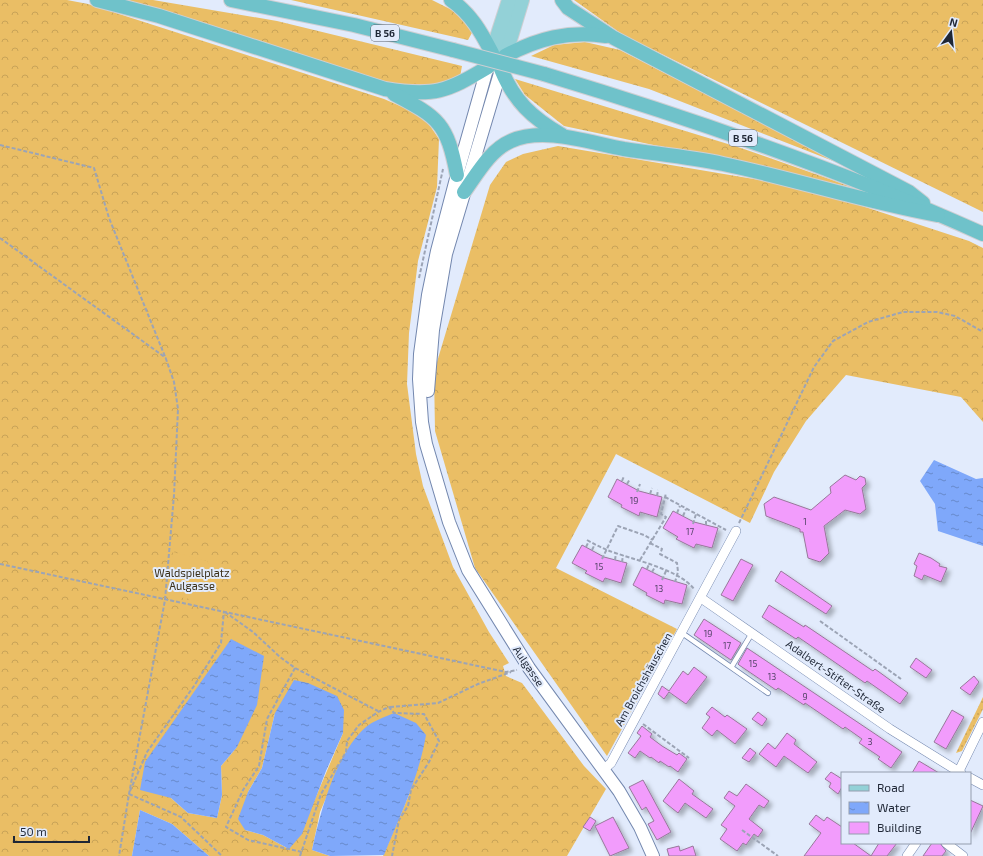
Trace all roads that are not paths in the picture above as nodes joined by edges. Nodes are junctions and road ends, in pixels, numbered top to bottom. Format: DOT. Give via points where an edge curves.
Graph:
graph roads {
  1 [pos="97,0"];
  2 [pos="231,0"];
  3 [pos="451,0"];
  4 [pos="509,0"];
  5 [pos="522,0"];
  6 [pos="562,0"];
  7 [pos="614,38"];
  8 [pos="496,61"];
  9 [pos="385,89"];
  10 [pos="564,136"];
  11 [pos="457,174"];
  12 [pos="464,192"];
  13 [pos="938,214"];
  14 [pos="983,234"];
  15 [pos="432,462"];
  16 [pos="734,534"];
  17 [pos="701,598"];
  18 [pos="682,633"];
  19 [pos="752,633"];
  20 [pos="732,666"];
  21 [pos="768,693"];
  22 [pos="983,722"];
  23 [pos="604,769"];
  24 [pos="959,772"];
  25 [pos="971,778"];
  26 [pos="983,784"];
  27 [pos="913,844"];
  28 [pos="947,844"];
  29 [pos="653,856"];
  30 [pos="906,856"];
  31 [pos="963,856"];
  1 -- 9 [label="highway" via="159,16"];
  2 -- 13 [label="highway, B 56, bridge" via="354,25 544,74 747,139"];
  3 -- 8 [label="highway" via="480,30"];
  4 -- 8 [label="main road"];
  5 -- 8 [label="main road"];
  6 -- 7 [label="highway" via="568,8"];
  7 -- 8 [label="highway" via="591,34 553,36 521,47"];
  7 -- 13 [label="highway" via="909,192"];
  8 -- 9 [label="highway" via="457,85 443,90 423,94"];
  8 -- 10 [label="highway" via="508,87 524,108 542,124"];
  8 -- 11 [label="main road"];
  8 -- 12 [label="main road"];
  9 -- 11 [label="highway" via="425,110 436,119 449,141"];
  10 -- 12 [label="highway" via="529,136 511,141 495,151"];
  10 -- 13 [label="highway" via="592,144 722,164 902,208"];
  11 -- 15 [label="main road" via="437,251 420,354 422,422"];
  12 -- 15 [label="main road" via="446,254 432,337 428,379"];
  13 -- 14 [label="highway, B 56"];
  15 -- 23 [label="main road, Aulgasse" via="448,518 468,570 529,668"];
  16 -- 17 [label="street, Am Broichshäuschen"];
  17 -- 18 [label="street, Am Broichshäuschen"];
  17 -- 19 [label="street, Adalbert-Stifter-Straße"];
  18 -- 20 [label="lane"];
  18 -- 23 [label="street, Am Broichshäuschen" via="611,763"];
  19 -- 20 [label="lane"];
  19 -- 24 [label="street, Adalbert-Stifter-Straße" via="890,729"];
  20 -- 21 [label="lane"];
  22 -- 24 [label="street"];
  23 -- 29 [label="main road, Aulgasse" via="640,827"];
  25 -- 26 [label="street"];
  27 -- 30 [label="street"];
  28 -- 31 [label="street"];
}
